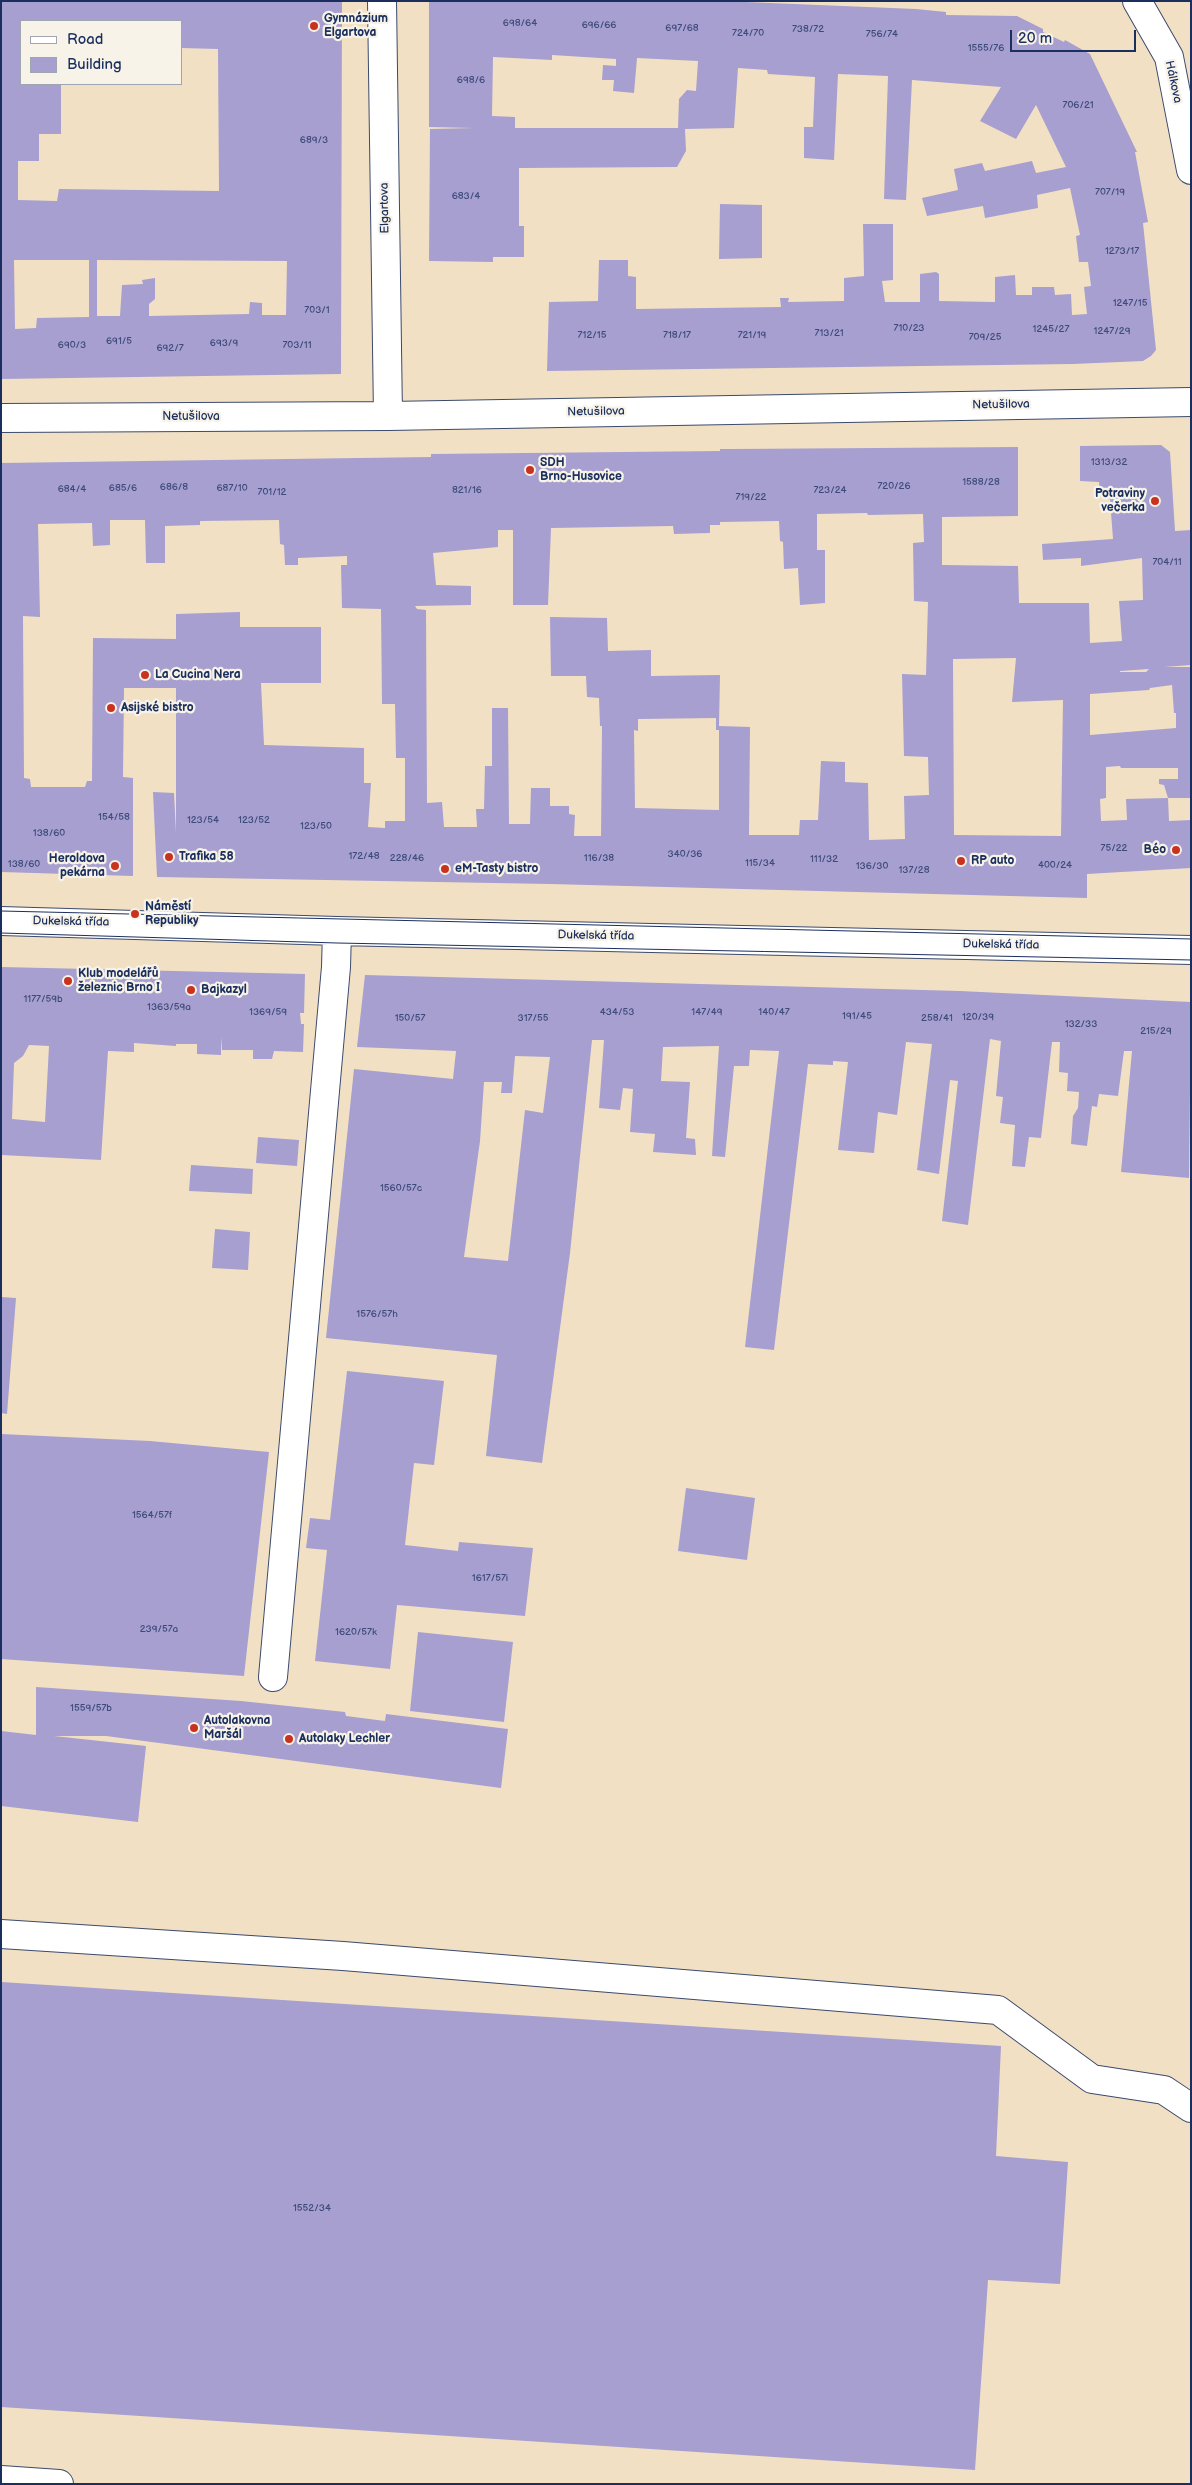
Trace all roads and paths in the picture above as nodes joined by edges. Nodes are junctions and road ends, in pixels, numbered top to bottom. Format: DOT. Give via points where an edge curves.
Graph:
graph roads {
  1 [pos="382,1"];
  2 [pos="1137,1"];
  3 [pos="1191,170"];
  4 [pos="1191,402"];
  5 [pos="388,416"];
  6 [pos="1,418"];
  7 [pos="1,921"];
  8 [pos="337,931"];
  9 [pos="1191,950"];
  10 [pos="273,1677"];
  11 [pos="1,1934"];
  12 [pos="1191,2108"];
  13 [pos="1,2480"];
  14 [pos="60,2484"];
  1 -- 5 [label="street, Elgartova"];
  2 -- 3 [label="street, Hálkova" via="1169,57"];
  4 -- 5 [label="street, Netušilova"];
  5 -- 6 [label="street, Netušilova"];
  7 -- 8 [label="street, Dukelská třída"];
  8 -- 9 [label="street, Dukelská třída"];
  8 -- 10 [label="street"];
  11 -- 12 [label="street" via="343,1956 998,2010 1092,2079 1164,2090"];
  13 -- 14 [label="street"];
}
